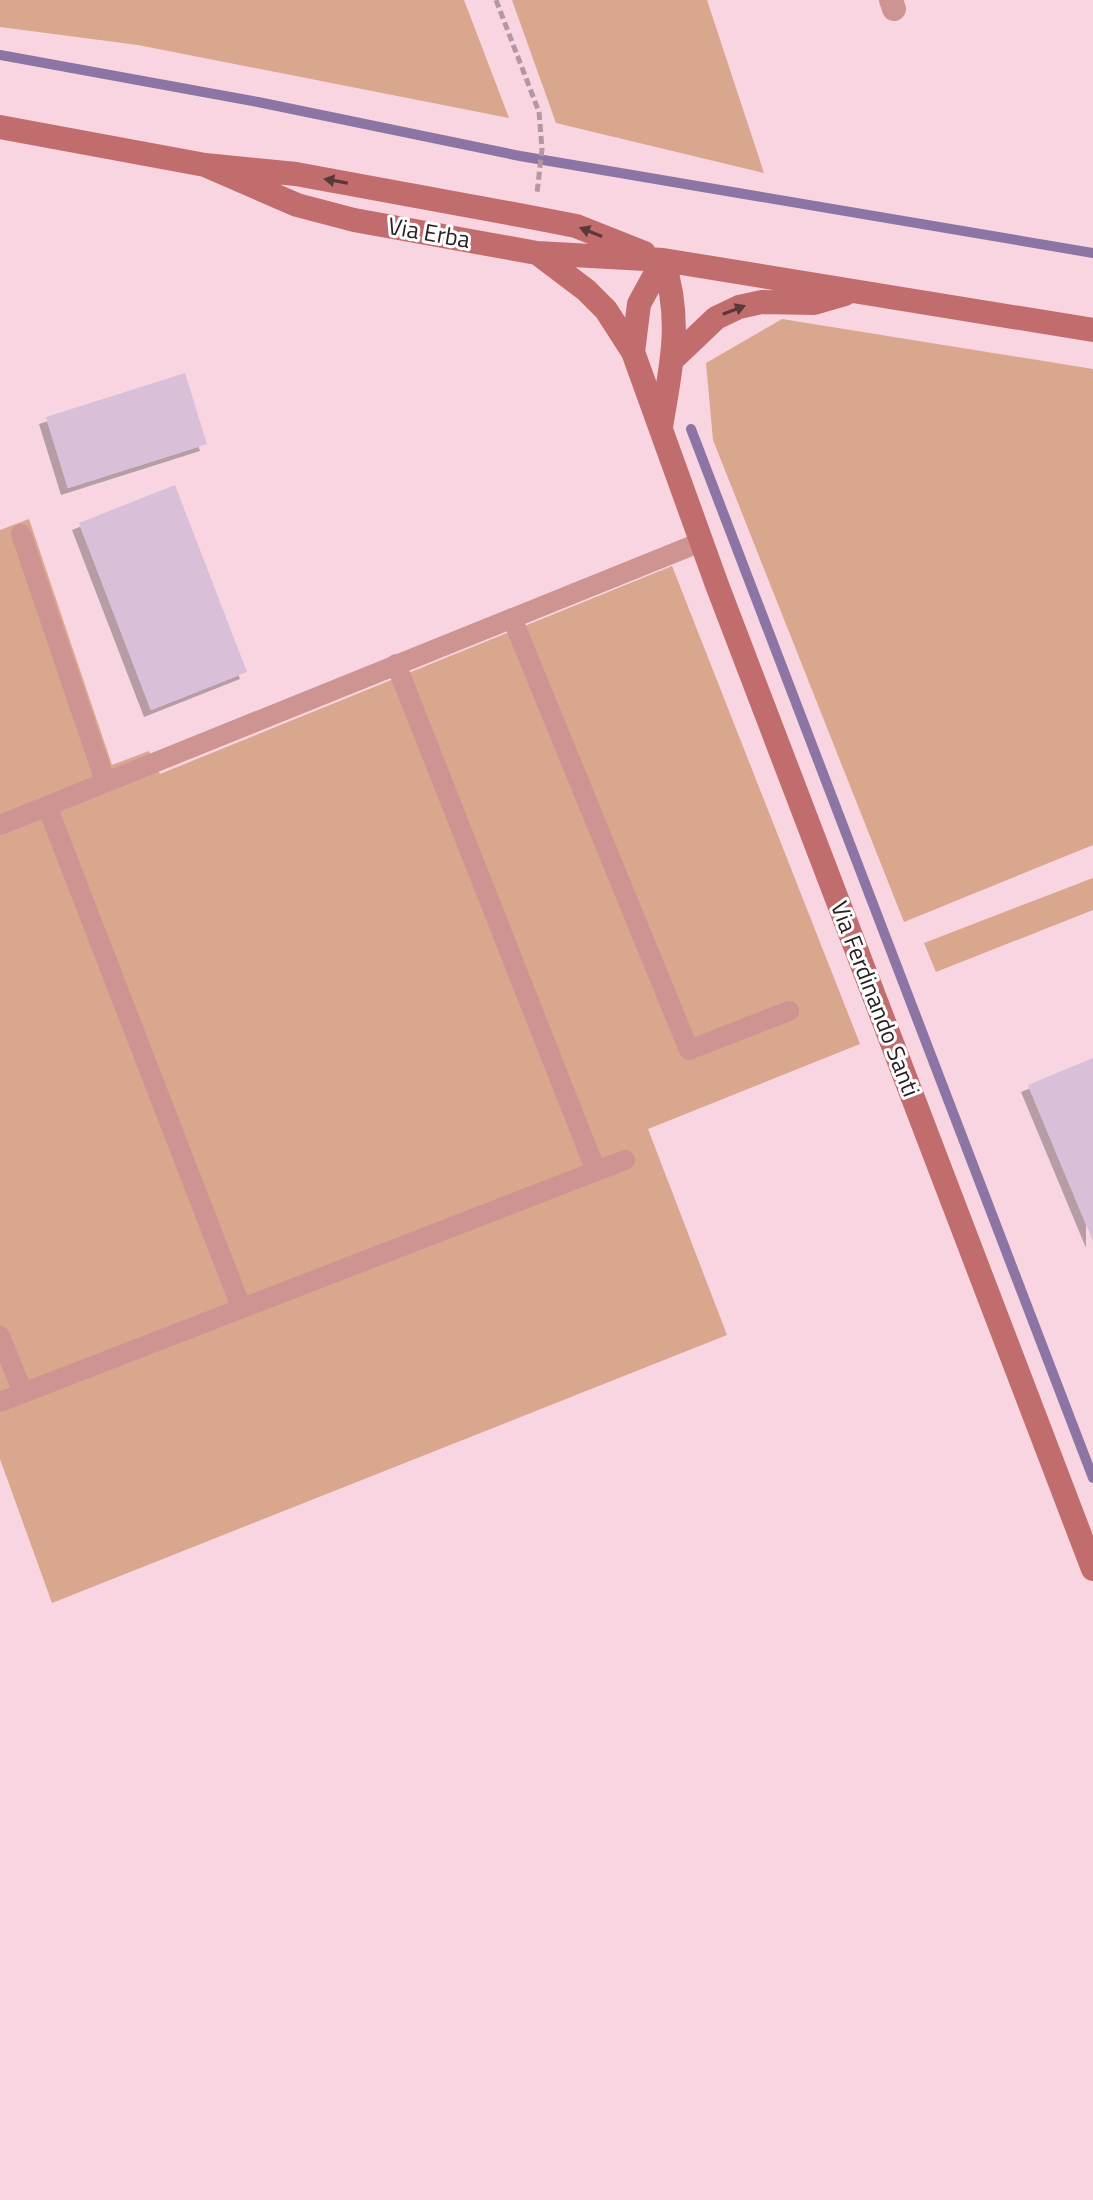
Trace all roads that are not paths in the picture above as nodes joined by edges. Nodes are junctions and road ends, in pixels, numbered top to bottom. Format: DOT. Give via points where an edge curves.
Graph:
graph roads {
  1 [pos="0,127"];
  2 [pos="205,165"];
  3 [pos="537,253"];
  4 [pos="663,260"];
  5 [pos="852,292"];
  6 [pos="1093,330"];
  7 [pos="633,352"];
  8 [pos="674,358"];
  9 [pos="661,428"];
  10 [pos="21,534"];
  11 [pos="701,542"];
  12 [pos="512,618"];
  13 [pos="396,664"];
  14 [pos="105,781"];
  15 [pos="47,806"];
  16 [pos="0,825"];
  17 [pos="789,1011"];
  18 [pos="625,1160"];
  19 [pos="596,1171"];
  20 [pos="241,1307"];
  21 [pos="0,1336"];
  22 [pos="23,1393"];
  23 [pos="0,1402"];
  24 [pos="1093,1569"];
  1 -- 2 [label="main road, Via Erba"];
  2 -- 3 [label="main road, Via Erba" via="325,214"];
  4 -- 2 [label="main road, Via Erba, one-way" via="562,223 296,174"];
  3 -- 4 [label="main road, Via Erba"];
  3 -- 7 [label="main road, Via Ferdinando Santi" via="606,310"];
  4 -- 5 [label="main road, Via Erba"];
  4 -- 7 [label="main road" via="639,304"];
  4 -- 8 [label="main road, Via Ferdinando Santi" via="676,320"];
  5 -- 6 [label="main road, Via Erba"];
  8 -- 5 [label="main road, one-way" via="716,318 739,307 814,303"];
  7 -- 9 [label="main road, Via Ferdinando Santi"];
  8 -- 9 [label="main road, Via Ferdinando Santi"];
  9 -- 11 [label="main road, Via Ferdinando Santi"];
  10 -- 14 [label="lane"];
  11 -- 12 [label="lane"];
  11 -- 24 [label="main road, Via Ferdinando Santi"];
  12 -- 13 [label="lane"];
  12 -- 17 [label="lane" via="689,1050"];
  13 -- 14 [label="lane"];
  13 -- 19 [label="lane"];
  14 -- 15 [label="lane"];
  15 -- 16 [label="lane"];
  15 -- 20 [label="lane"];
  18 -- 19 [label="lane"];
  19 -- 20 [label="lane"];
  20 -- 22 [label="lane"];
  21 -- 22 [label="lane"];
  22 -- 23 [label="lane"];
}
